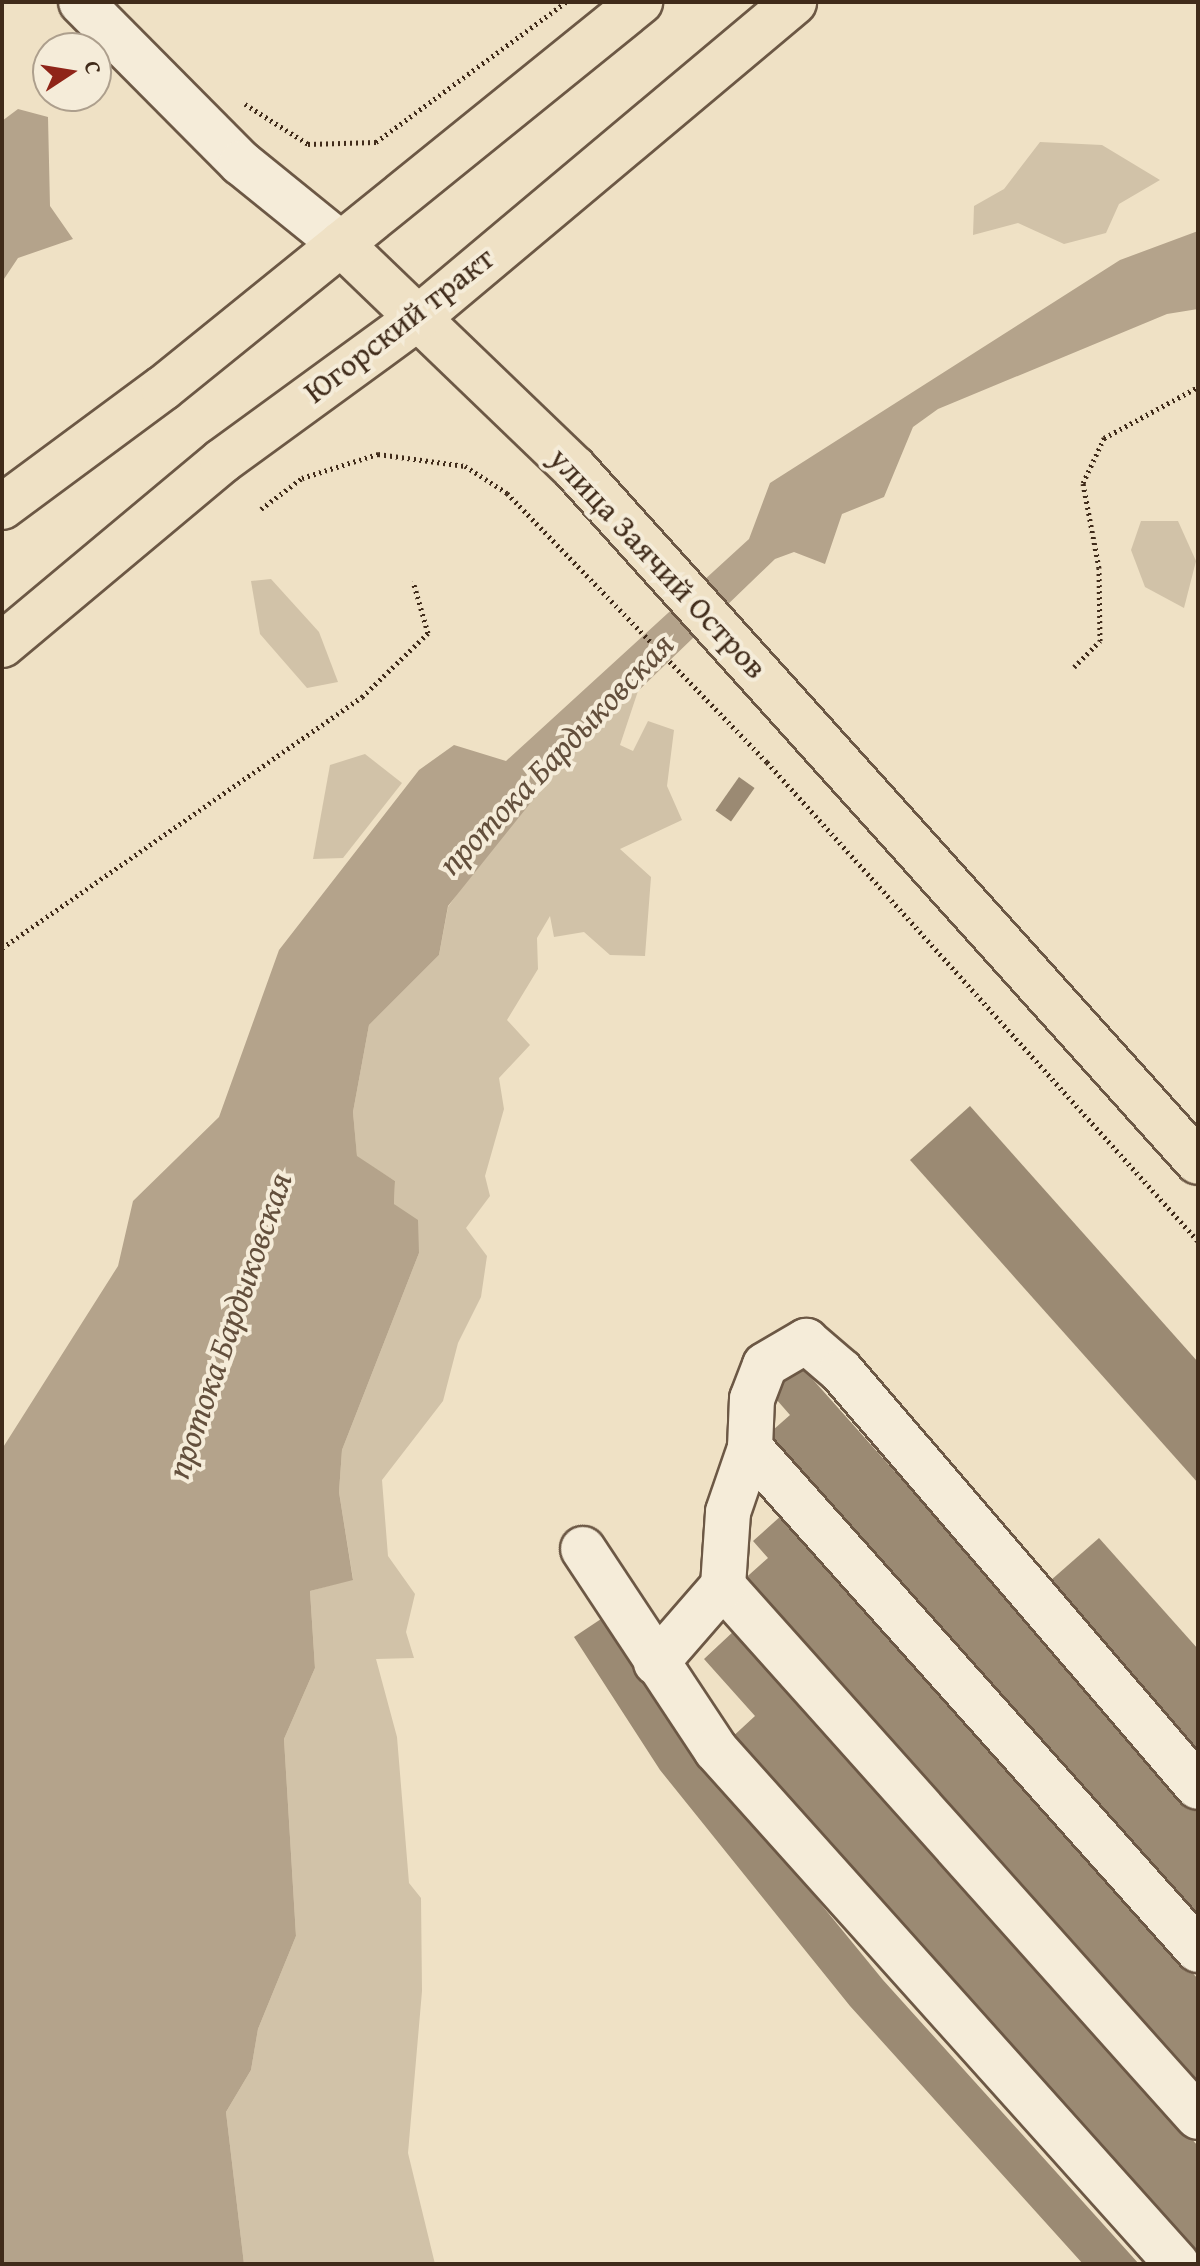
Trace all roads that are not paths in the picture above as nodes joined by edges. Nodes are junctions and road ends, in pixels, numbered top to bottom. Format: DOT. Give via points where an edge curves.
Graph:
graph roads {
  1 [pos="81,2"];
  2 [pos="640,2"];
  3 [pos="794,2"];
  4 [pos="341,244"];
  5 [pos="418,318"];
  6 [pos="2,507"];
  7 [pos="2,645"];
  8 [pos="1198,1162"];
  9 [pos="750,1448"];
  10 [pos="583,1549"];
  11 [pos="723,1586"];
  12 [pos="656,1663"];
  13 [pos="1198,1787"];
  14 [pos="1198,1950"];
  15 [pos="1198,2117"];
  16 [pos="1177,2264"];
  1 -- 4 [label="street, улица Заячий Остров" via="241,163"];
  2 -- 4 [label="main road"];
  3 -- 5 [label="main road, Югорский тракт"];
  4 -- 5 [label="main road, улица Заячий Остров"];
  4 -- 6 [label="main road"];
  5 -- 7 [label="main road, Югорский тракт" via="222,461"];
  5 -- 8 [label="main road, улица Заячий Остров" via="574,468"];
  9 -- 11 [label="street" via="728,1512"];
  9 -- 13 [label="street" via="752,1399 765,1365 806,1341 841,1371"];
  9 -- 14 [label="street"];
  10 -- 12 [label="street"];
  11 -- 12 [label="street"];
  11 -- 15 [label="street"];
  12 -- 16 [label="street" via="716,1750"];
}
